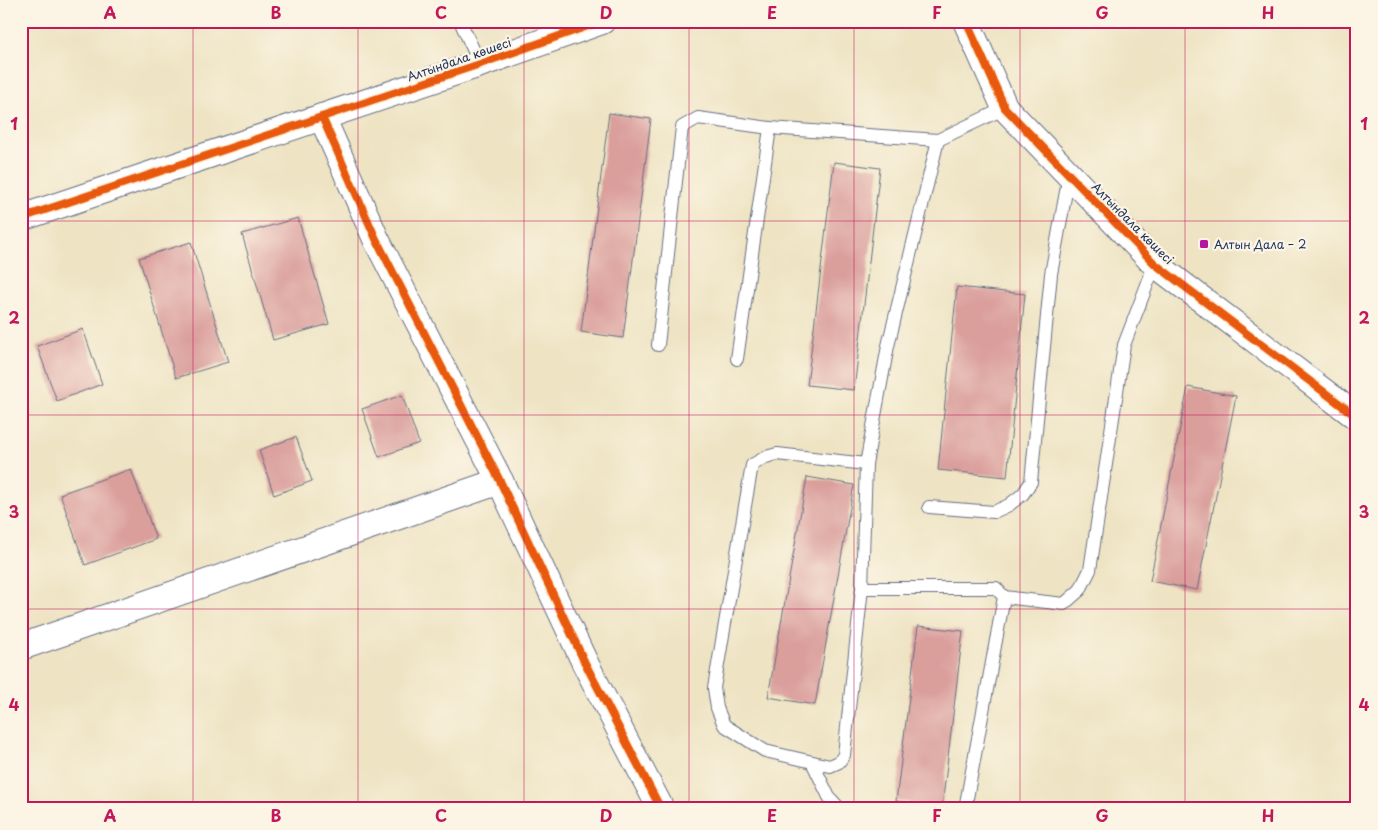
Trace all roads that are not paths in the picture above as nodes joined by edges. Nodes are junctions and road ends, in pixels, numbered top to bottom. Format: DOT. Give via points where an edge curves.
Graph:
graph roads {
  1 [pos="460,21"];
  2 [pos="602,21"];
  3 [pos="966,21"];
  4 [pos="480,64"];
  5 [pos="1004,108"];
  6 [pos="322,117"];
  7 [pos="770,128"];
  8 [pos="938,140"];
  9 [pos="1069,176"];
  10 [pos="21,218"];
  11 [pos="1155,264"];
  12 [pos="658,345"];
  13 [pos="737,360"];
  14 [pos="1357,417"];
  15 [pos="866,464"];
  16 [pos="500,481"];
  17 [pos="929,507"];
  18 [pos="862,588"];
  19 [pos="1004,597"];
  20 [pos="21,646"];
  21 [pos="812,762"];
  22 [pos="829,803"];
  23 [pos="661,809"];
  24 [pos="840,809"];
  25 [pos="965,809"];
  1 -- 4 [label="lane"];
  2 -- 4 [label="street, Алтындала көшесі"];
  3 -- 5 [label="street, Алтындала көшесі"];
  4 -- 6 [label="street, Алтындала көшесі"];
  5 -- 8 [label="lane"];
  5 -- 9 [label="street, Алтындала көшесі"];
  6 -- 10 [label="street, Алтындала көшесі"];
  6 -- 16 [label="street" via="376,239"];
  7 -- 8 [label="lane"];
  7 -- 12 [label="lane" via="698,118 682,127"];
  7 -- 13 [label="lane"];
  8 -- 15 [label="lane" via="888,346"];
  9 -- 11 [label="street, Алтындала көшесі"];
  9 -- 17 [label="lane" via="1051,274 1031,482 1016,499 994,512"];
  11 -- 14 [label="street, Алтындала көшесі"];
  11 -- 19 [label="lane" via="1124,345 1090,570 1080,590 1064,604"];
  15 -- 18 [label="lane"];
  15 -- 21 [label="lane" via="777,454 752,465 714,688 716,708 724,725 765,751"];
  16 -- 20 [label="street"];
  16 -- 23 [label="street" via="584,663"];
  18 -- 19 [label="lane" via="996,588"];
  18 -- 21 [label="lane" via="844,755 840,762 830,766"];
  19 -- 25 [label="lane"];
  21 -- 22 [label="lane"];
  22 -- 24 [label="lane"];
}
